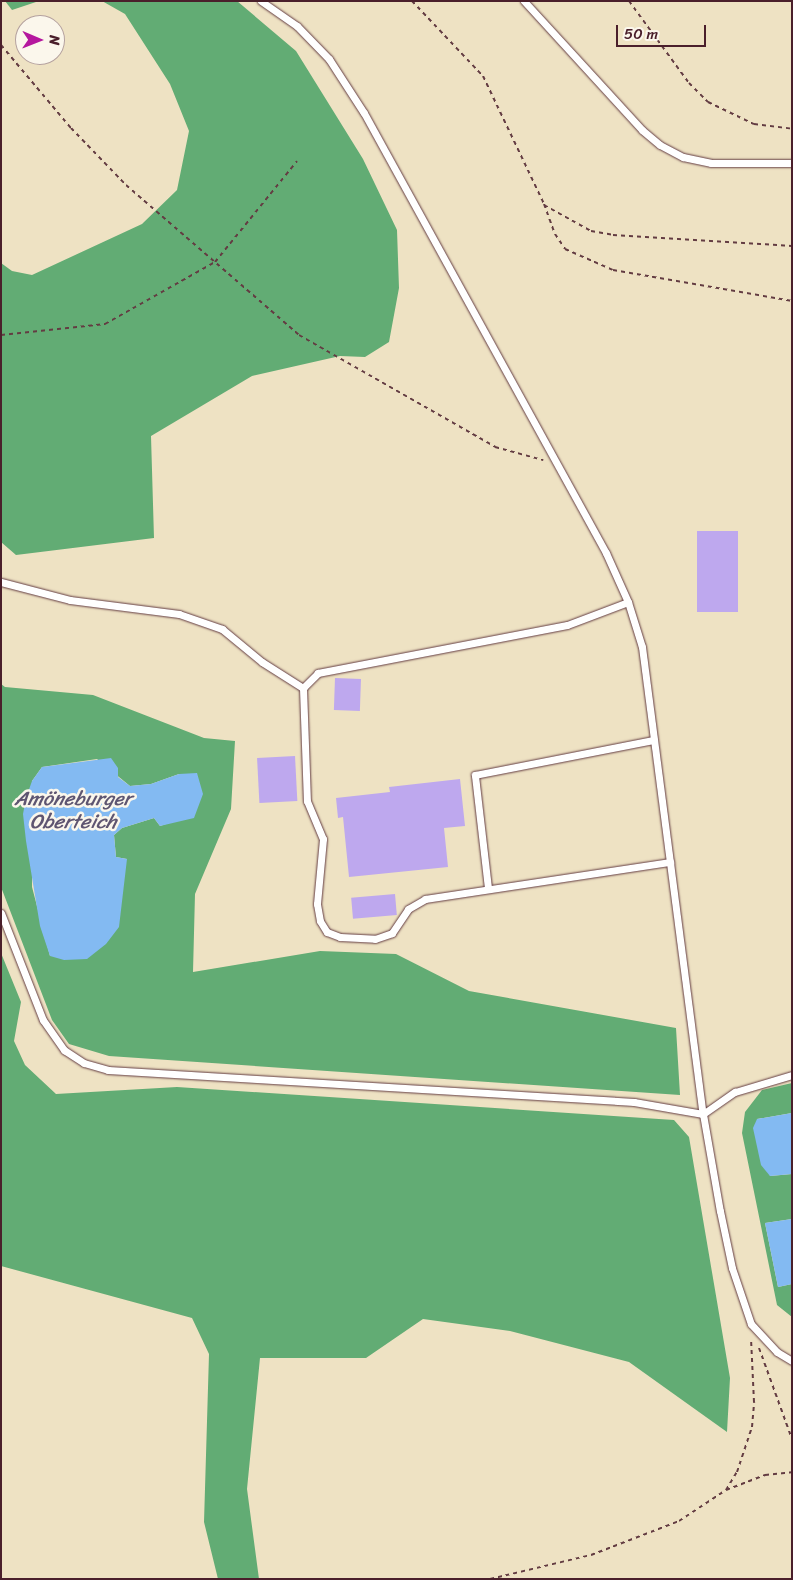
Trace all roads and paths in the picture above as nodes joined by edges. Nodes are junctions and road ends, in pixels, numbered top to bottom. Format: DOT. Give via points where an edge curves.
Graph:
graph roads {
  1 [pos="261,1"];
  2 [pos="412,1"];
  3 [pos="524,1"];
  4 [pos="629,1"];
  5 [pos="1,45"];
  6 [pos="792,129"];
  7 [pos="297,161"];
  8 [pos="792,163"];
  9 [pos="544,204"];
  10 [pos="792,246"];
  11 [pos="215,262"];
  12 [pos="792,300"];
  13 [pos="1,335"];
  14 [pos="557,464"];
  15 [pos="1,582"];
  16 [pos="628,602"];
  17 [pos="302,688"];
  18 [pos="654,740"];
  19 [pos="670,862"];
  20 [pos="488,888"];
  21 [pos="1,913"];
  22 [pos="792,1075"];
  23 [pos="703,1114"];
  24 [pos="751,1324"];
  25 [pos="792,1361"];
  26 [pos="792,1439"];
  27 [pos="792,1472"];
  28 [pos="726,1490"];
  29 [pos="490,1579"];
  1 -- 14 [label="lane" via="297,26 329,59 364,113"];
  2 -- 9 [label="path" via="483,76"];
  3 -- 8 [label="lane" via="660,146 683,157 711,163"];
  4 -- 6 [label="path" via="689,83 708,102 754,124"];
  5 -- 11 [label="path" via="71,128 126,185"];
  7 -- 11 [label="path"];
  9 -- 10 [label="path" via="591,231 613,235"];
  9 -- 12 [label="path" via="555,234 565,249 583,259 613,270"];
  11 -- 13 [label="path" via="105,324"];
  11 -- 14 [label="path" via="299,335 315,345 495,447"];
  14 -- 16 [label="lane" via="606,553"];
  15 -- 17 [label="lane" via="70,600 179,614 222,629 262,662"];
  16 -- 17 [label="lane" via="567,625 318,672"];
  16 -- 18 [label="lane" via="642,647"];
  17 -- 20 [label="lane" via="307,801 323,839 318,904 320,922 327,932 353,940 375,939 392,932 408,909 425,899"];
  18 -- 19 [label="lane"];
  18 -- 20 [label="lane" via="475,774"];
  19 -- 20 [label="lane"];
  19 -- 23 [label="lane"];
  21 -- 23 [label="lane" via="43,1020 64,1050 84,1063 108,1070 634,1102"];
  22 -- 23 [label="lane" via="735,1092"];
  23 -- 24 [label="lane" via="732,1268"];
  24 -- 25 [label="lane" via="777,1352"];
  24 -- 26 [label="path"];
  24 -- 28 [label="path" via="752,1427 737,1472"];
  27 -- 28 [label="path" via="765,1475"];
  28 -- 29 [label="path" via="679,1521 592,1555"];
}
